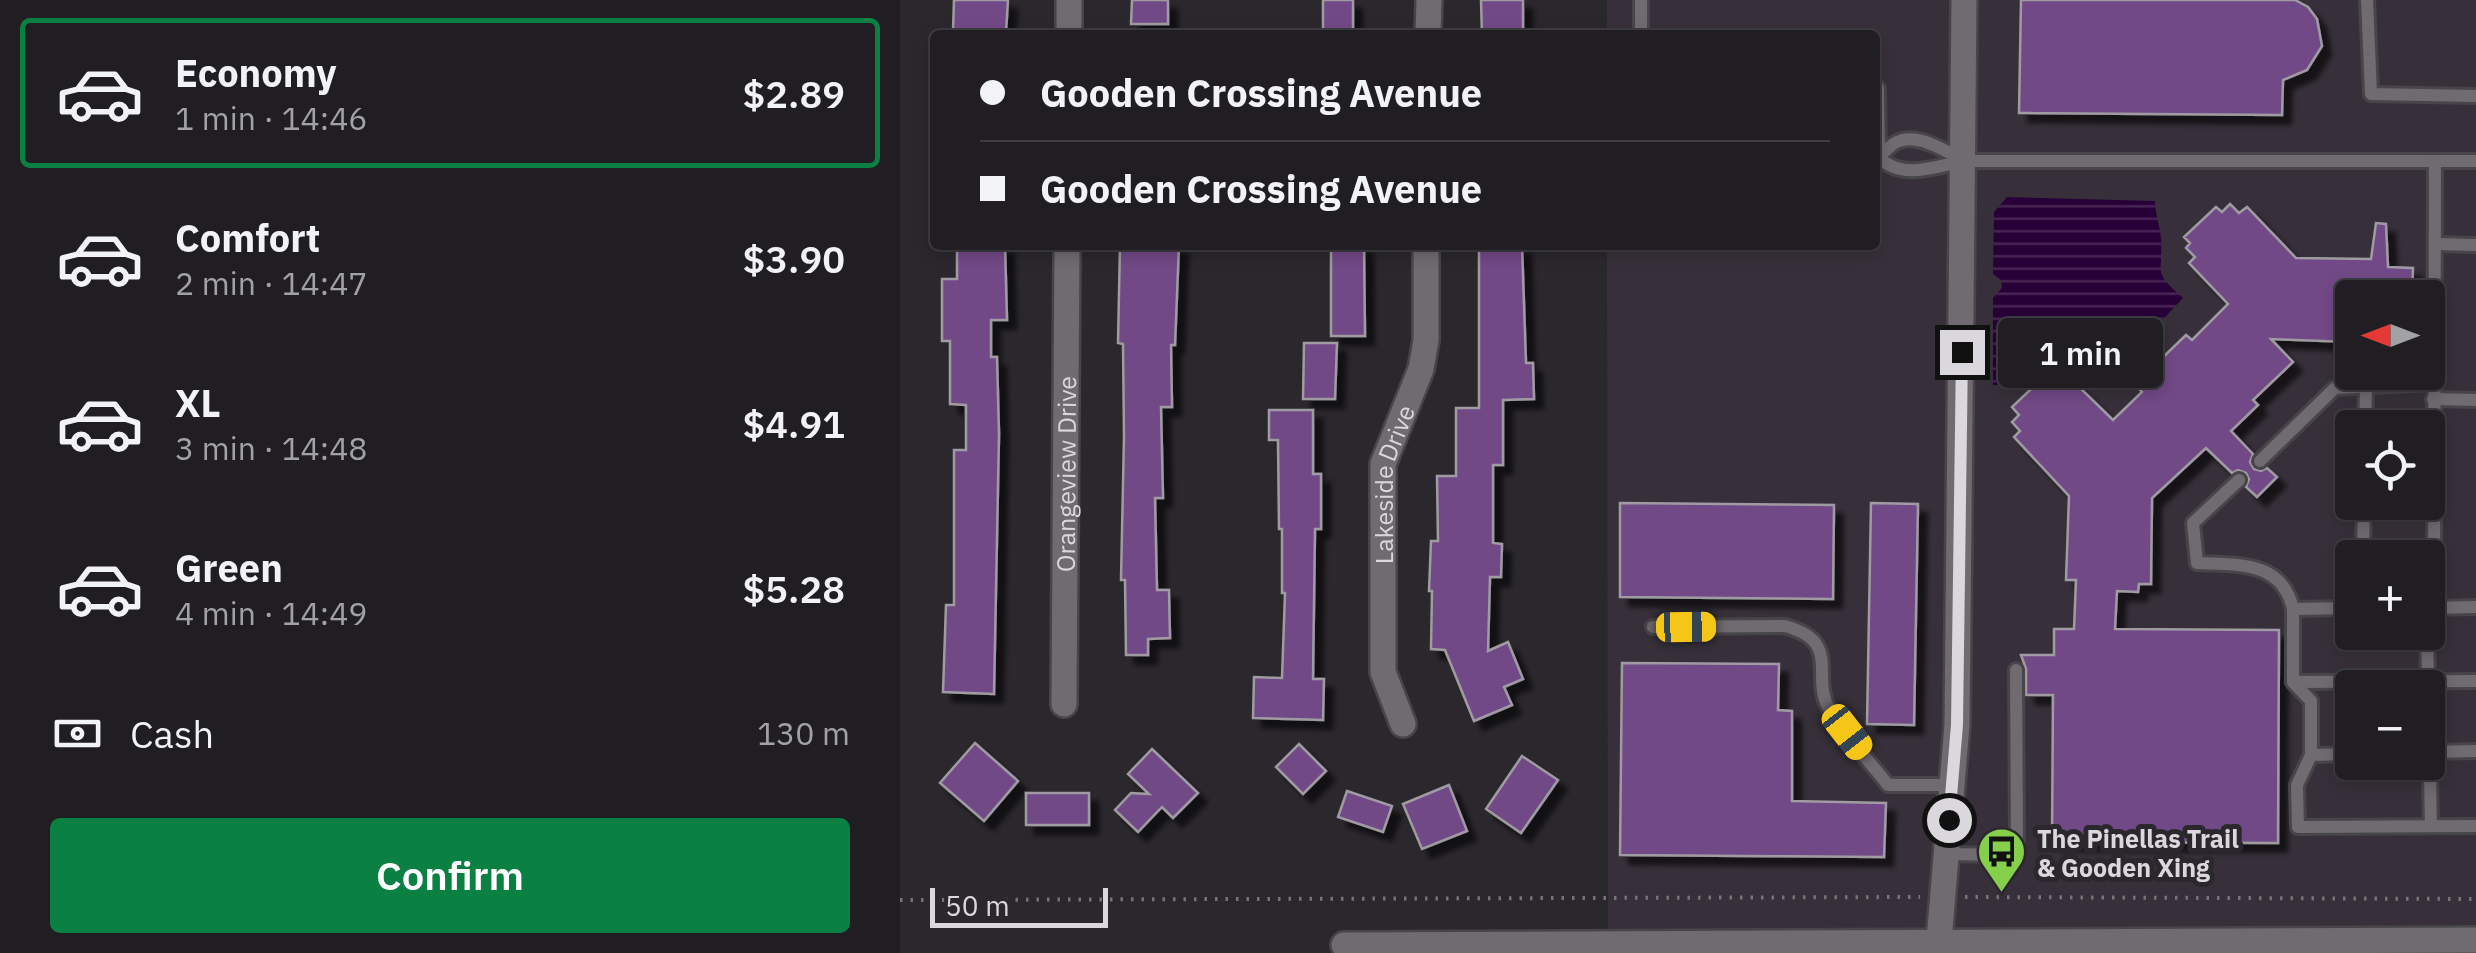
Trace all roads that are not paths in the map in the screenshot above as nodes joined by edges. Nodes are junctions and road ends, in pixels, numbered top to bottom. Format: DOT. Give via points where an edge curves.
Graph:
graph roads {
  1 [pos="1069,0"];
  2 [pos="1428,0"];
  3 [pos="1641,0"];
  4 [pos="1964,0"];
  5 [pos="2367,0"];
  6 [pos="1069,30"];
  7 [pos="1428,30"];
  8 [pos="1641,30"];
  9 [pos="2476,96"];
  10 [pos="1880,156"];
  11 [pos="1880,160"];
  12 [pos="1964,160"];
  13 [pos="2435,161"];
  14 [pos="2476,161"];
  15 [pos="2436,244"];
  16 [pos="2476,245"];
  17 [pos="1067,250"];
  18 [pos="1426,250"];
  19 [pos="2435,280"];
  20 [pos="2335,388"];
  21 [pos="2433,390"];
  22 [pos="2433,400"];
  23 [pos="2476,400"];
  24 [pos="2260,461"];
  25 [pos="2239,480"];
  26 [pos="2432,540"];
  27 [pos="2476,607"];
  28 [pos="2335,608"];
  29 [pos="2445,608"];
  30 [pos="2292,609"];
  31 [pos="1654,628"];
  32 [pos="2016,670"];
  33 [pos="2445,681"];
  34 [pos="2476,681"];
  35 [pos="2294,682"];
  36 [pos="2335,682"];
  37 [pos="1064,704"];
  38 [pos="1402,724"];
  39 [pos="2476,751"];
  40 [pos="2445,752"];
  41 [pos="2312,754"];
  42 [pos="2335,754"];
  43 [pos="2429,780"];
  44 [pos="1952,785"];
  45 [pos="2430,826"];
  46 [pos="2476,826"];
  47 [pos="1946,854"];
  48 [pos="2476,940"];
  49 [pos="1344,945"];
  50 [pos="2188,946"];
  51 [pos="1939,947"];
  52 [pos="1601,950"];
  1 -- 6 [label="street"];
  2 -- 7 [label="street"];
  3 -- 8 [label="lane"];
  4 -- 12 [label="street"];
  5 -- 9 [label="lane" via="2370,94"];
  10 -- 12 [label="lane" via="1907,140"];
  11 -- 12 [label="lane" via="1910,172"];
  12 -- 13 [label="lane"];
  12 -- 44 [label="street"];
  13 -- 14 [label="lane"];
  13 -- 15 [label="lane"];
  15 -- 16 [label="lane"];
  15 -- 19 [label="lane"];
  17 -- 37 [label="street, Orangeview Drive"];
  18 -- 38 [label="street, Lakeside Drive" via="1426,340 1383,464 1383,672"];
  20 -- 24 [label="lane"];
  21 -- 22 [label="lane"];
  22 -- 23 [label="lane"];
  22 -- 26 [label="lane"];
  25 -- 30 [label="lane" via="2194,523 2197,563 2260,566 2289,593"];
  27 -- 29 [label="lane"];
  28 -- 30 [label="lane"];
  30 -- 35 [label="lane"];
  31 -- 44 [label="lane" via="1802,630 1822,655 1826,706 1888,784"];
  32 -- 47 [label="lane" via="2018,842 2003,855"];
  33 -- 34 [label="lane"];
  35 -- 36 [label="lane"];
  35 -- 41 [label="lane" via="2311,700"];
  39 -- 40 [label="lane"];
  41 -- 42 [label="lane"];
  41 -- 45 [label="lane" via="2297,785 2298,827"];
  43 -- 45 [label="lane"];
  44 -- 47 [label="street"];
  45 -- 46 [label="lane"];
  47 -- 51 [label="street"];
  48 -- 50 [label="street"];
  49 -- 52 [label="street"];
  50 -- 51 [label="street"];
  51 -- 52 [label="street"];
}
